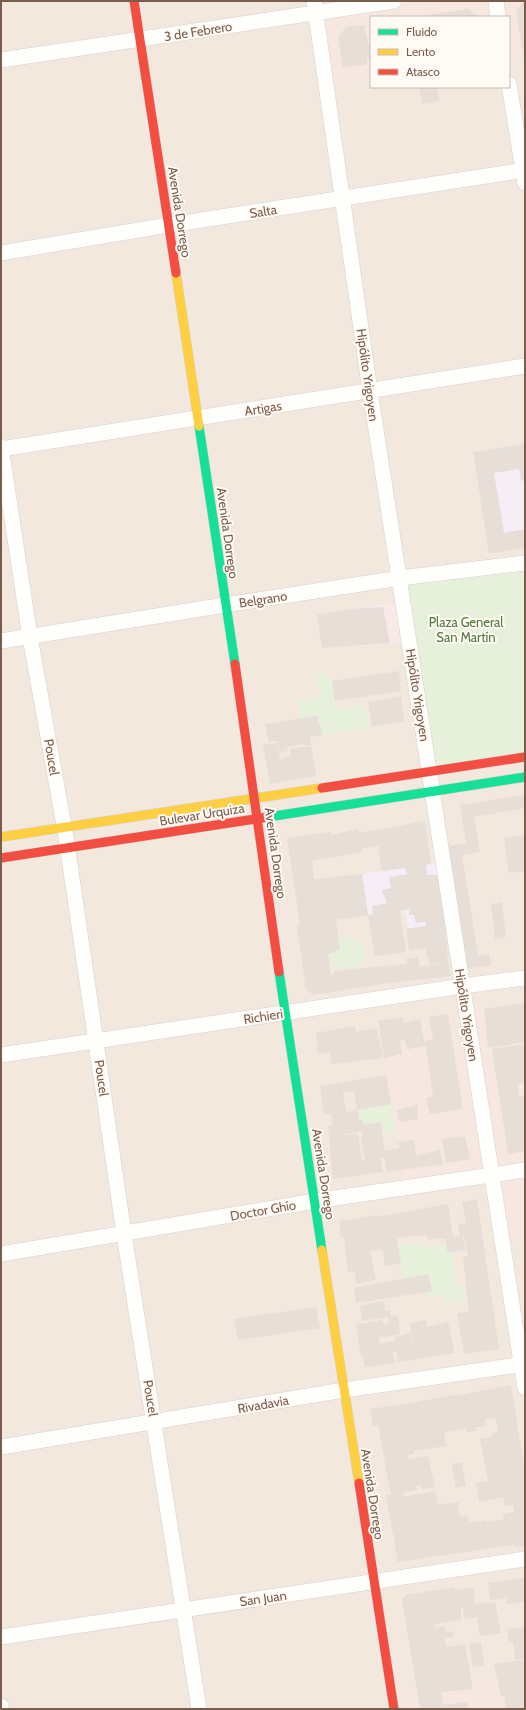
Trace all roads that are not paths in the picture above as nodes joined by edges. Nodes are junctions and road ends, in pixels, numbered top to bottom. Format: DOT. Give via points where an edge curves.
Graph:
graph roads {
  1 [pos="134,1"];
  2 [pos="394,1"];
  3 [pos="496,1"];
  4 [pos="314,7"];
  5 [pos="498,16"];
  6 [pos="140,40"];
  7 [pos="1,60"];
  8 [pos="510,88"];
  9 [pos="524,174"];
  10 [pos="343,198"];
  11 [pos="169,225"];
  12 [pos="1,253"];
  13 [pos="525,366"];
  14 [pos="370,391"];
  15 [pos="198,419"];
  16 [pos="1,448"];
  17 [pos="525,563"];
  18 [pos="400,578"];
  19 [pos="225,604"];
  20 [pos="30,637"];
  21 [pos="1,641"];
  22 [pos="525,757"];
  23 [pos="429,772"];
  24 [pos="525,777"];
  25 [pos="432,791"];
  26 [pos="255,799"];
  27 [pos="257,818"];
  28 [pos="64,828"];
  29 [pos="1,837"];
  30 [pos="67,848"];
  31 [pos="1,858"];
  32 [pos="525,978"];
  33 [pos="462,986"];
  34 [pos="285,1012"];
  35 [pos="97,1040"];
  36 [pos="1,1055"];
  37 [pos="525,1170"];
  38 [pos="492,1176"];
  39 [pos="315,1201"];
  40 [pos="124,1234"];
  41 [pos="1,1254"];
  42 [pos="523,1365"];
  43 [pos="525,1388"];
  44 [pos="344,1390"];
  45 [pos="155,1422"];
  46 [pos="1,1447"];
  47 [pos="525,1559"];
  48 [pos="374,1583"];
  49 [pos="183,1609"];
  50 [pos="1,1637"];
  51 [pos="198,1709"];
  52 [pos="394,1709"];
  1 -- 6 [label="main road, Avenida Dorrego"];
  2 -- 4 [label="street, 3 de Febrero"];
  3 -- 5 [label="street"];
  4 -- 6 [label="street, 3 de Febrero"];
  4 -- 10 [label="street, Hipólito Yrigoyen"];
  6 -- 7 [label="street, 3 de Febrero"];
  6 -- 11 [label="main road, Avenida Dorrego"];
  8 -- 9 [label="street"];
  9 -- 10 [label="street, Salta"];
  10 -- 11 [label="street, Salta"];
  10 -- 14 [label="street, Hipólito Yrigoyen"];
  11 -- 12 [label="street, Salta"];
  11 -- 15 [label="main road, Avenida Dorrego"];
  13 -- 14 [label="street, Artigas"];
  14 -- 15 [label="street, Artigas"];
  14 -- 18 [label="street, Hipólito Yrigoyen"];
  15 -- 16 [label="street, Artigas"];
  15 -- 19 [label="main road, Avenida Dorrego"];
  16 -- 20 [label="street, Poucel"];
  17 -- 18 [label="street, Belgrano"];
  18 -- 19 [label="street, Belgrano"];
  18 -- 23 [label="street, Hipólito Yrigoyen"];
  19 -- 20 [label="street, Belgrano"];
  19 -- 26 [label="main road, Avenida Dorrego"];
  20 -- 21 [label="street, Belgrano"];
  20 -- 28 [label="street, Poucel"];
  22 -- 23 [label="main road, Bulevar Urquiza"];
  23 -- 25 [label="street, Hipólito Yrigoyen"];
  23 -- 26 [label="main road, Bulevar Urquiza"];
  24 -- 25 [label="main road, Bulevar Urquiza"];
  25 -- 27 [label="main road, Bulevar Urquiza"];
  25 -- 33 [label="street, Hipólito Yrigoyen"];
  26 -- 27 [label="main road, Avenida Dorrego"];
  26 -- 28 [label="main road, Bulevar Urquiza"];
  27 -- 30 [label="main road, Bulevar Urquiza"];
  27 -- 34 [label="main road, Avenida Dorrego"];
  28 -- 29 [label="main road, Bulevar Urquiza"];
  28 -- 30 [label="street, Poucel"];
  30 -- 31 [label="main road, Bulevar Urquiza"];
  30 -- 35 [label="street, Poucel"];
  32 -- 33 [label="street, Richieri"];
  33 -- 34 [label="street, Richieri"];
  33 -- 38 [label="street, Hipólito Yrigoyen"];
  34 -- 35 [label="street, Richieri"];
  34 -- 39 [label="main road, Avenida Dorrego"];
  35 -- 36 [label="street, Richieri"];
  35 -- 40 [label="street, Poucel"];
  37 -- 38 [label="street, Doctor Ghío"];
  38 -- 39 [label="street, Doctor Ghío"];
  38 -- 42 [label="street, Hipólito Yrigoyen"];
  39 -- 40 [label="street, Doctor Ghío"];
  39 -- 44 [label="main road, Avenida Dorrego"];
  40 -- 41 [label="street, Doctor Ghío"];
  40 -- 45 [label="street, Poucel"];
  42 -- 43 [label="street, Hipólito Yrigoyen"];
  42 -- 44 [label="street, Rivadavia"];
  44 -- 45 [label="street, Rivadavia"];
  44 -- 48 [label="main road, Avenida Dorrego"];
  45 -- 46 [label="street, Rivadavia"];
  45 -- 49 [label="street, Poucel"];
  47 -- 48 [label="street, San Juan"];
  48 -- 49 [label="street, San Juan"];
  48 -- 52 [label="main road, Avenida Dorrego"];
  49 -- 50 [label="street, San Juan"];
  49 -- 51 [label="street, Poucel"];
}
